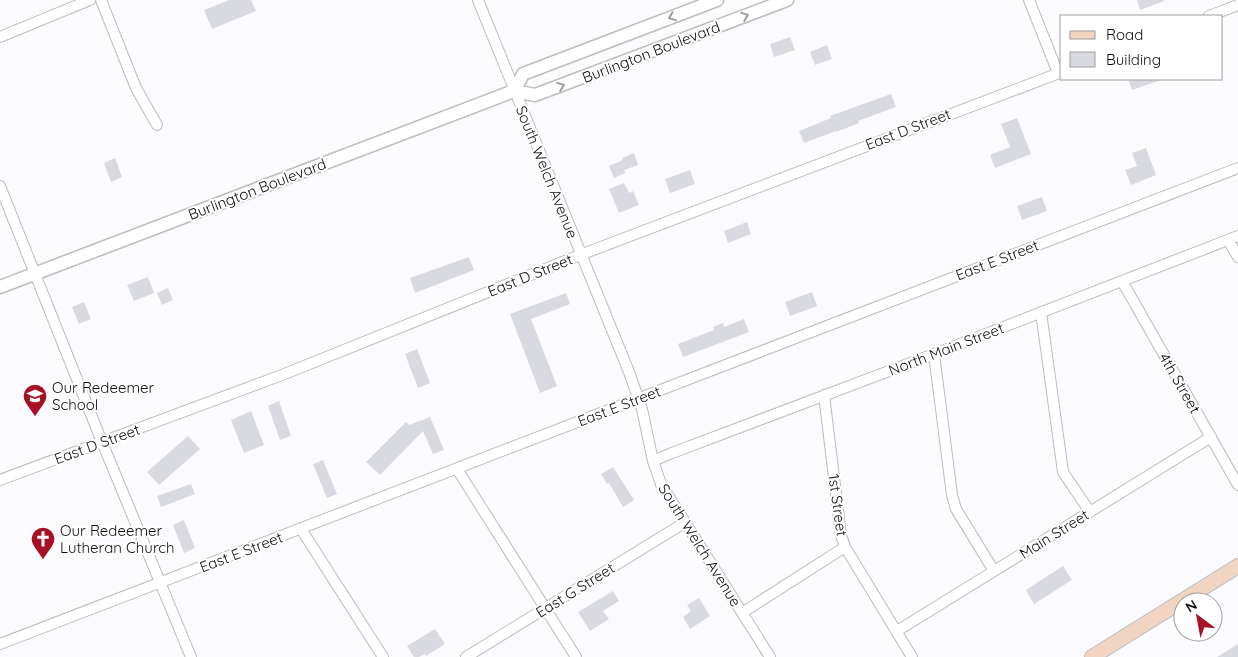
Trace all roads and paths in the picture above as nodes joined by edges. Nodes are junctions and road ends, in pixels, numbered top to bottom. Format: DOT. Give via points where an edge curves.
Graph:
graph roads {
  1 [pos="90,0"];
  2 [pos="101,0"];
  3 [pos="478,0"];
  4 [pos="717,0"];
  5 [pos="787,0"];
  6 [pos="1029,0"];
  7 [pos="1238,5"];
  8 [pos="1212,15"];
  9 [pos="0,37"];
  10 [pos="1060,72"];
  11 [pos="514,91"];
  12 [pos="157,125"];
  13 [pos="1238,168"];
  14 [pos="0,186"];
  15 [pos="1233,238"];
  16 [pos="580,255"];
  17 [pos="1238,257"];
  18 [pos="35,274"];
  19 [pos="1122,280"];
  20 [pos="0,287"];
  21 [pos="1042,312"];
  22 [pos="934,354"];
  23 [pos="824,395"];
  24 [pos="638,398"];
  25 [pos="1211,437"];
  26 [pos="102,442"];
  27 [pos="653,461"];
  28 [pos="457,469"];
  29 [pos="0,480"];
  30 [pos="1238,483"];
  31 [pos="1090,512"];
  32 [pos="684,522"];
  33 [pos="301,529"];
  34 [pos="845,547"];
  35 [pos="1238,566"];
  36 [pos="994,571"];
  37 [pos="159,583"];
  38 [pos="545,608"];
  39 [pos="742,613"];
  40 [pos="897,631"];
  41 [pos="0,644"];
  42 [pos="1094,656"];
  43 [pos="191,657"];
  44 [pos="383,657"];
  45 [pos="466,657"];
  46 [pos="576,657"];
  47 [pos="770,657"];
  48 [pos="912,657"];
  1 -- 9 [label="street"];
  2 -- 12 [label="street" via="136,88"];
  3 -- 11 [label="street, South Welch Avenue"];
  4 -- 11 [label="street, Burlington Boulevard, one-way" via="523,74"];
  11 -- 5 [label="street, Burlington Boulevard, one-way" via="535,96"];
  6 -- 10 [label="street"];
  7 -- 8 [label="street"];
  10 -- 16 [label="street, East D Street"];
  11 -- 16 [label="street, South Welch Avenue"];
  11 -- 18 [label="street, Burlington Boulevard"];
  13 -- 24 [label="street, East E Street"];
  14 -- 18 [label="street"];
  15 -- 17 [label="street"];
  15 -- 19 [label="street, North Main Street"];
  16 -- 24 [label="street, South Welch Avenue"];
  16 -- 26 [label="street, East D Street" via="282,375"];
  18 -- 20 [label="street, Burlington Boulevard"];
  18 -- 26 [label="street"];
  19 -- 21 [label="street, North Main Street"];
  19 -- 25 [label="street, 4th Street"];
  21 -- 22 [label="street, North Main Street"];
  21 -- 31 [label="street" via="1061,462"];
  22 -- 23 [label="street, North Main Street"];
  22 -- 36 [label="street" via="952,495 956,509"];
  23 -- 27 [label="street, North Main Street"];
  23 -- 34 [label="street, 1st Street"];
  24 -- 27 [label="street, South Welch Avenue"];
  24 -- 28 [label="street, East E Street"];
  25 -- 30 [label="street, 4th Street"];
  25 -- 31 [label="street, Main Street"];
  26 -- 29 [label="street, East D Street"];
  26 -- 37 [label="street"];
  27 -- 32 [label="street, South Welch Avenue" via="661,484"];
  28 -- 33 [label="street, East E Street"];
  28 -- 38 [label="street"];
  31 -- 36 [label="street, Main Street"];
  32 -- 38 [label="street, East G Street"];
  32 -- 39 [label="street, South Welch Avenue"];
  33 -- 37 [label="street, East E Street"];
  33 -- 44 [label="street"];
  34 -- 39 [label="street"];
  34 -- 40 [label="street, 1st Street"];
  35 -- 42 [label="main road"];
  36 -- 40 [label="street, Main Street"];
  37 -- 41 [label="street, East E Street"];
  37 -- 43 [label="street"];
  38 -- 45 [label="street, East G Street"];
  38 -- 46 [label="street"];
  39 -- 47 [label="street, South Welch Avenue"];
  40 -- 48 [label="street, 1st Street"];
}
